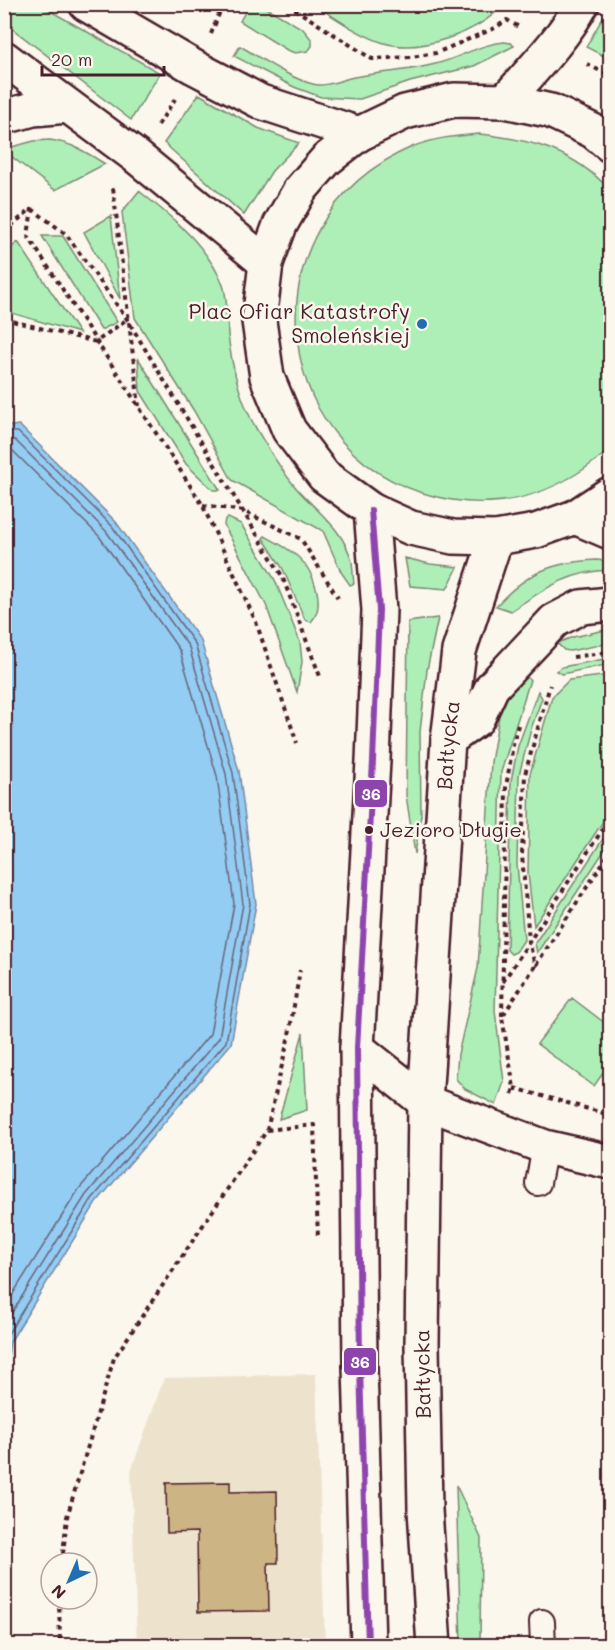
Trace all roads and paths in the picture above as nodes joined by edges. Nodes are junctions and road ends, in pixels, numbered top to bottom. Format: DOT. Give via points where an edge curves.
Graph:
graph roads {
  1 [pos="86,4"];
  2 [pos="223,4"];
  3 [pos="287,4"];
  4 [pos="582,4"];
  5 [pos="524,30"];
  6 [pos="210,36"];
  7 [pos="4,58"];
  8 [pos="581,62"];
  9 [pos="610,76"];
  10 [pos="180,92"];
  11 [pos="505,100"];
  12 [pos="68,106"];
  13 [pos="4,117"];
  14 [pos="156,129"];
  15 [pos="359,134"];
  16 [pos="610,145"];
  17 [pos="113,188"];
  18 [pos="32,208"];
  19 [pos="4,232"];
  20 [pos="266,263"];
  21 [pos="4,319"];
  22 [pos="127,319"];
  23 [pos="96,342"];
  24 [pos="139,410"];
  25 [pos="610,494"];
  26 [pos="202,504"];
  27 [pos="371,510"];
  28 [pos="243,511"];
  29 [pos="575,517"];
  30 [pos="610,532"];
  31 [pos="496,538"];
  32 [pos="610,604"];
  33 [pos="344,608"];
  34 [pos="610,652"];
  35 [pos="565,660"];
  36 [pos="321,679"];
  37 [pos="550,685"];
  38 [pos="519,723"];
  39 [pos="448,740"];
  40 [pos="297,743"];
  41 [pos="610,818"];
  42 [pos="610,852"];
  43 [pos="529,941"];
  44 [pos="535,966"];
  45 [pos="300,970"];
  46 [pos="503,983"];
  47 [pos="502,1017"];
  48 [pos="357,1048"];
  49 [pos="514,1088"];
  50 [pos="425,1102"];
  51 [pos="610,1116"];
  52 [pos="314,1125"];
  53 [pos="267,1130"];
  54 [pos="499,1130"];
  55 [pos="545,1147"];
  56 [pos="610,1162"];
  57 [pos="538,1183"];
  58 [pos="63,1551"];
  59 [pos="59,1611"];
  60 [pos="60,1646"];
  61 [pos="368,1646"];
  62 [pos="434,1646"];
  1 -- 15 [label="main road" via="261,102"];
  2 -- 6 [label="path"];
  3 -- 5 [label="path" via="372,59 436,53 507,20"];
  4 -- 11 [label="main road" via="553,46"];
  7 -- 12 [label="main road"];
  8 -- 9 [label="path"];
  10 -- 14 [label="path"];
  11 -- 15 [label="main road" via="444,102 405,112"];
  11 -- 16 [label="main road" via="551,111 593,131"];
  12 -- 13 [label="main road"];
  12 -- 20 [label="main road"];
  15 -- 20 [label="main road" via="327,159 300,190 280,225"];
  17 -- 22 [label="path"];
  18 -- 19 [label="path"];
  18 -- 22 [label="path" via="66,234"];
  18 -- 23 [label="path" via="28,236"];
  20 -- 27 [label="main road" via="259,321 267,377 289,430 324,476"];
  21 -- 23 [label="path"];
  22 -- 23 [label="path"];
  22 -- 24 [label="path"];
  22 -- 28 [label="path"];
  23 -- 24 [label="path"];
  24 -- 26 [label="path"];
  25 -- 29 [label="main road"];
  26 -- 28 [label="path"];
  26 -- 40 [label="path" via="256,622"];
  27 -- 31 [label="main road" via="411,528 453,537"];
  27 -- 48 [label="main road" via="379,610"];
  28 -- 33 [label="path" via="301,539"];
  28 -- 36 [label="path" via="282,576"];
  29 -- 30 [label="main road"];
  29 -- 31 [label="main road" via="536,531"];
  31 -- 39 [label="main road, Bałtycka" via="459,651"];
  32 -- 39 [label="main road" via="582,607 554,621 492,687 477,719"];
  34 -- 35 [label="path"];
  37 -- 43 [label="path" via="525,774 522,855"];
  38 -- 46 [label="path" via="506,787"];
  39 -- 50 [label="main road, Bałtycka"];
  41 -- 43 [label="path"];
  42 -- 44 [label="path"];
  43 -- 44 [label="path"];
  43 -- 46 [label="path"];
  44 -- 47 [label="path"];
  45 -- 53 [label="path"];
  46 -- 47 [label="path"];
  47 -- 49 [label="path"];
  48 -- 50 [label="main road"];
  48 -- 61 [label="main road"];
  49 -- 51 [label="path"];
  49 -- 54 [label="path"];
  50 -- 54 [label="main road"];
  50 -- 62 [label="main road, Bałtycka" via="425,1510"];
  52 -- 53 [label="path"];
  53 -- 58 [label="path" via="114,1358 67,1517"];
  54 -- 55 [label="main road"];
  55 -- 56 [label="main road"];
  55 -- 57 [label="lane"];
  59 -- 60 [label="path"];
}
